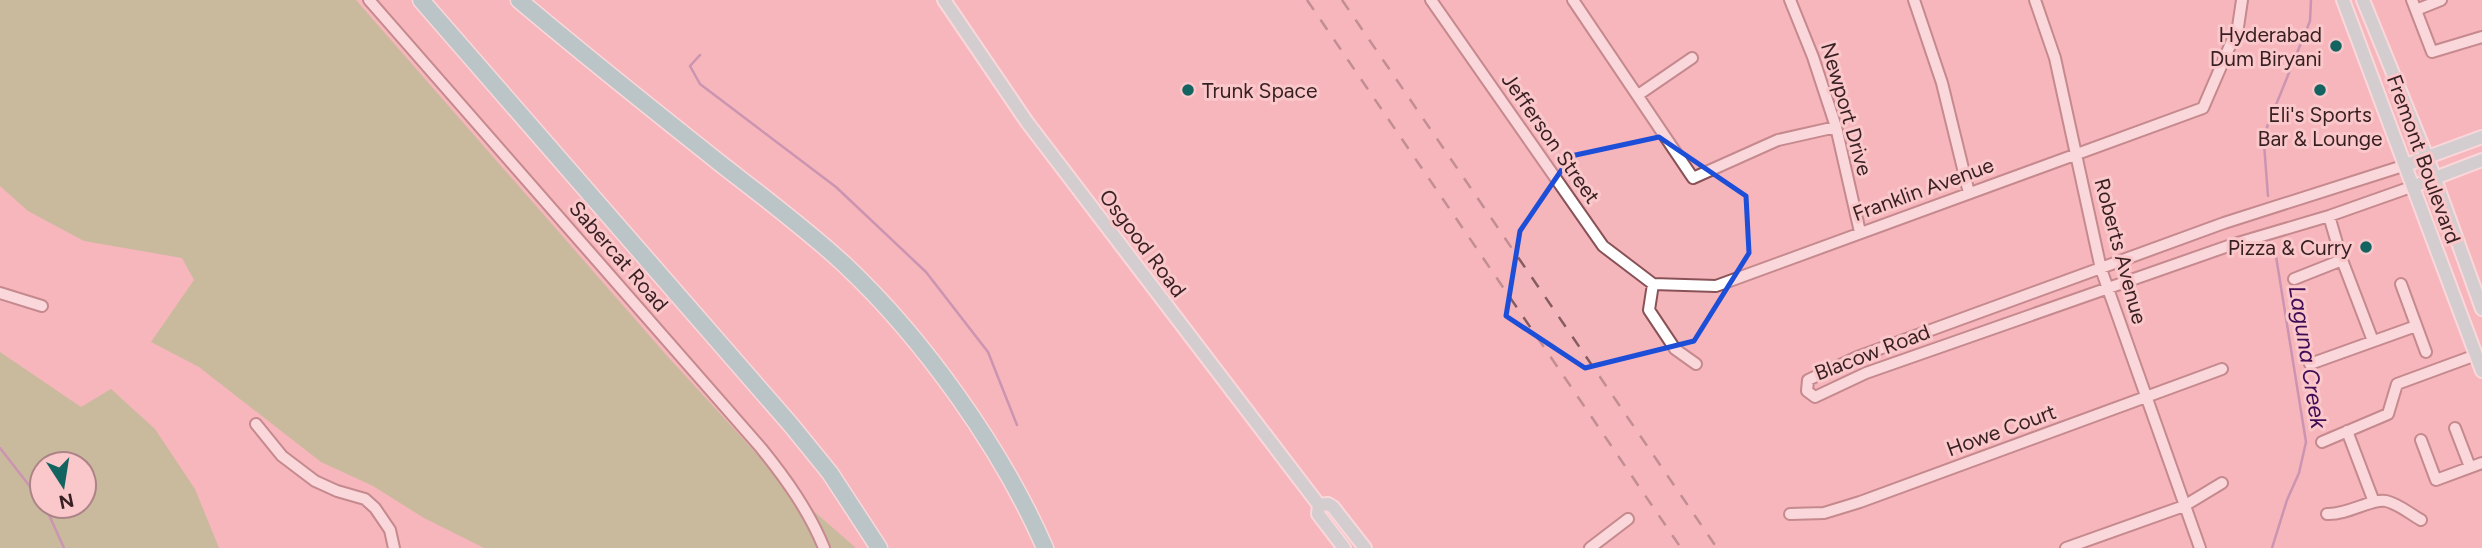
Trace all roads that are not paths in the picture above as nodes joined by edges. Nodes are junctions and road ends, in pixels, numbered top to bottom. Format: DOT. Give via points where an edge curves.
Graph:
graph roads {
  1 [pos="369,0"];
  2 [pos="421,0"];
  3 [pos="519,0"];
  4 [pos="944,0"];
  5 [pos="1431,0"];
  6 [pos="1573,0"];
  7 [pos="1790,0"];
  8 [pos="1914,0"];
  9 [pos="2035,0"];
  10 [pos="2242,0"];
  11 [pos="2343,0"];
  12 [pos="2363,0"];
  13 [pos="2441,0"];
  14 [pos="2414,5"];
  15 [pos="2482,37"];
  16 [pos="1692,58"];
  17 [pos="1637,95"];
  18 [pos="1836,127"];
  19 [pos="2482,137"];
  20 [pos="2076,155"];
  21 [pos="2427,158"];
  22 [pos="2482,160"];
  23 [pos="2406,165"];
  24 [pos="2434,179"];
  25 [pos="2414,186"];
  26 [pos="1969,193"];
  27 [pos="2329,216"];
  28 [pos="1860,232"];
  29 [pos="2342,260"];
  30 [pos="2101,269"];
  31 [pos="2294,279"];
  32 [pos="1653,284"];
  33 [pos="2400,284"];
  34 [pos="2108,288"];
  35 [pos="0,293"];
  36 [pos="42,306"];
  37 [pos="2482,309"];
  38 [pos="2416,326"];
  39 [pos="2374,341"];
  40 [pos="2426,352"];
  41 [pos="2476,355"];
  42 [pos="1696,364"];
  43 [pos="2310,364"];
  44 [pos="2222,369"];
  45 [pos="2482,371"];
  46 [pos="2145,397"];
  47 [pos="256,424"];
  48 [pos="2455,428"];
  49 [pos="2347,431"];
  50 [pos="2421,440"];
  51 [pos="2322,442"];
  52 [pos="2482,463"];
  53 [pos="2470,467"];
  54 [pos="2222,483"];
  55 [pos="2374,502"];
  56 [pos="1319,505"];
  57 [pos="2184,506"];
  58 [pos="1790,514"];
  59 [pos="2326,514"];
  60 [pos="1628,519"];
  61 [pos="2421,520"];
  62 [pos="2081,545"];
  63 [pos="394,548"];
  64 [pos="824,548"];
  65 [pos="879,548"];
  66 [pos="1045,548"];
  67 [pos="1344,548"];
  68 [pos="1365,548"];
  69 [pos="1590,548"];
  70 [pos="2066,548"];
  71 [pos="2200,548"];
  1 -- 64 [label="street, Sabercat Road" via="761,447 804,508"];
  2 -- 65 [label="highway" via="791,425 830,473"];
  3 -- 66 [label="highway" via="845,265 919,346 988,439"];
  4 -- 56 [label="main road, Osgood Road" via="1027,122"];
  5 -- 32 [label="street, Jefferson Street" via="1603,246"];
  6 -- 17 [label="street"];
  7 -- 18 [label="street, Newport Drive"];
  8 -- 26 [label="street" via="1942,83"];
  9 -- 20 [label="street, Roberts Avenue" via="2055,58"];
  10 -- 20 [label="street, Franklin Avenue" via="2238,27 2203,108"];
  11 -- 23 [label="main road, Fremont Boulevard"];
  12 -- 21 [label="main road, Fremont Boulevard"];
  13 -- 14 [label="street"];
  14 -- 15 [label="street" via="2432,52"];
  16 -- 17 [label="street"];
  17 -- 18 [label="street" via="1693,178 1778,140"];
  18 -- 28 [label="street, Newport Drive"];
  19 -- 21 [label="main road, Blacow Road"];
  20 -- 26 [label="street, Franklin Avenue"];
  20 -- 30 [label="street, Roberts Avenue"];
  21 -- 23 [label="main road, Blacow Road"];
  21 -- 24 [label="main road, Fremont Boulevard"];
  22 -- 24 [label="main road, Blacow Road"];
  23 -- 25 [label="main road, Fremont Boulevard"];
  23 -- 30 [label="street, Blacow Road" via="2224,223"];
  24 -- 25 [label="main road, Blacow Road"];
  24 -- 37 [label="main road, Fremont Boulevard"];
  25 -- 27 [label="street, Blacow Road"];
  25 -- 41 [label="main road, Fremont Boulevard"];
  26 -- 28 [label="street, Franklin Avenue"];
  27 -- 29 [label="street"];
  27 -- 34 [label="street, Blacow Road"];
  28 -- 32 [label="street, Franklin Avenue" via="1716,286"];
  29 -- 31 [label="street"];
  29 -- 39 [label="street"];
  30 -- 34 [label="street, Roberts Avenue"];
  30 -- 34 [label="street, Blacow Road" via="1857,357 1808,380 1807,391 1815,397 1866,373"];
  32 -- 42 [label="street" via="1648,310 1675,349"];
  33 -- 38 [label="street"];
  34 -- 46 [label="street, Roberts Avenue"];
  35 -- 36 [label="street"];
  38 -- 39 [label="street"];
  38 -- 40 [label="street"];
  39 -- 43 [label="street"];
  41 -- 45 [label="main road, Fremont Boulevard"];
  41 -- 49 [label="street" via="2397,384 2388,414"];
  44 -- 46 [label="street, Howe Court"];
  46 -- 57 [label="street, Roberts Avenue"];
  46 -- 58 [label="street, Howe Court" via="1860,502 1824,513"];
  47 -- 63 [label="street" via="282,456 315,481 365,499 390,530"];
  48 -- 53 [label="street"];
  49 -- 51 [label="street"];
  49 -- 55 [label="street"];
  50 -- 53 [label="street" via="2436,480"];
  52 -- 53 [label="street"];
  54 -- 57 [label="street"];
  55 -- 59 [label="street" via="2351,512"];
  55 -- 61 [label="street" via="2385,501"];
  56 -- 67 [label="main road, Osgood Road" via="1318,514"];
  56 -- 68 [label="main road, Osgood Road" via="1333,507"];
  57 -- 62 [label="street"];
  57 -- 71 [label="street, Roberts Avenue"];
  60 -- 69 [label="street"];
  62 -- 70 [label="street"];
}
